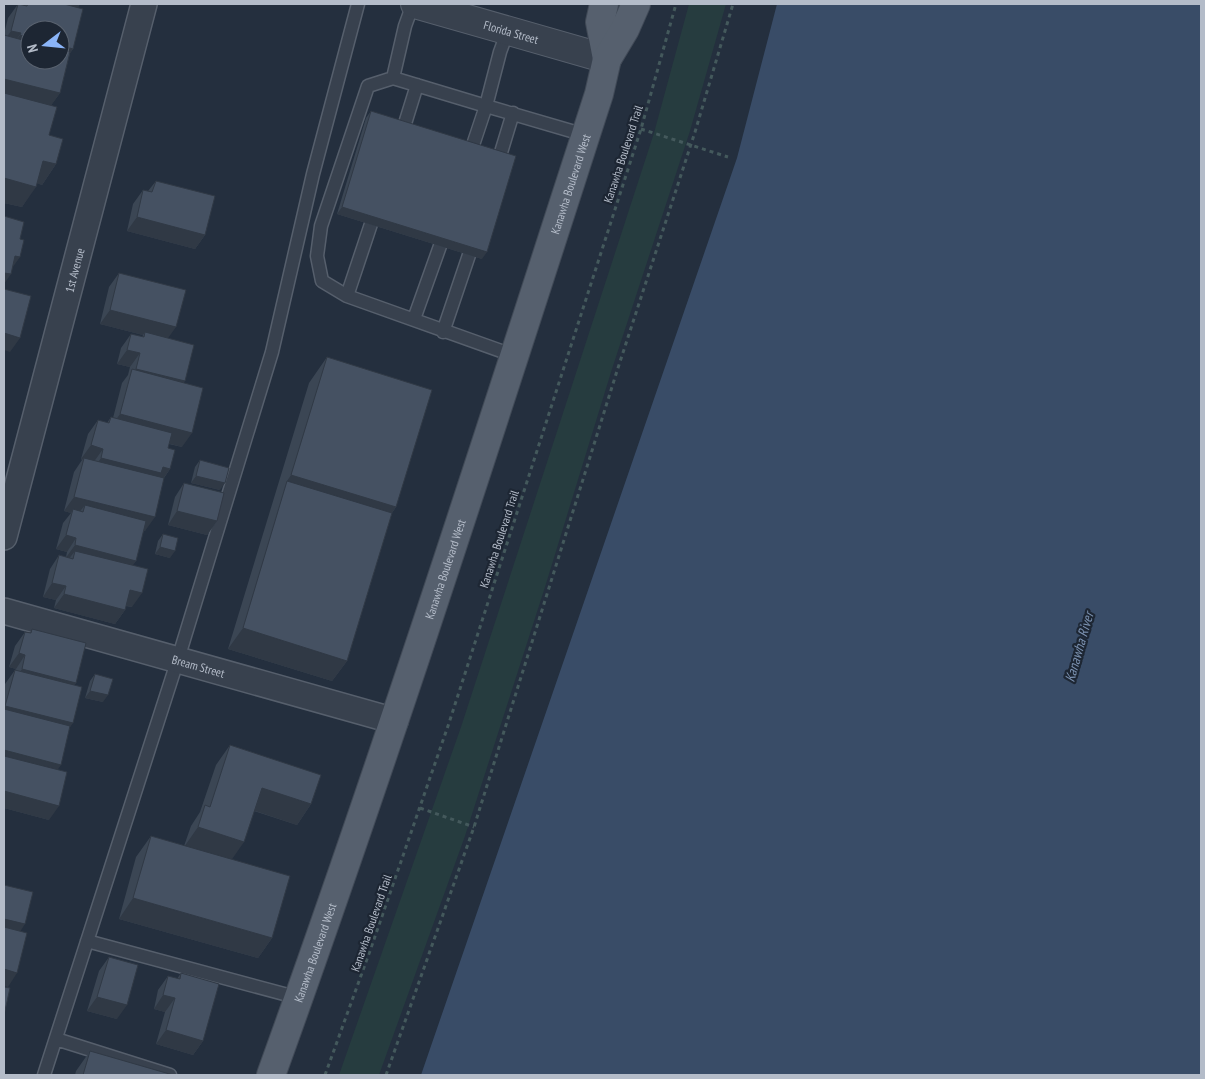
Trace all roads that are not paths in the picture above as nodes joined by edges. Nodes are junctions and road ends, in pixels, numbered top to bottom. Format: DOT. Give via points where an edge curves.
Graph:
graph roads {
  1 [pos="144,4"];
  2 [pos="358,4"];
  3 [pos="414,4"];
  4 [pos="604,4"];
  5 [pos="636,4"];
  6 [pos="508,30"];
  7 [pos="607,59"];
  8 [pos="393,78"];
  9 [pos="416,85"];
  10 [pos="486,106"];
  11 [pos="513,113"];
  12 [pos="403,130"];
  13 [pos="585,135"];
  14 [pos="471,151"];
  15 [pos="499,160"];
  16 [pos="371,224"];
  17 [pos="440,246"];
  18 [pos="469,255"];
  19 [pos="348,296"];
  20 [pos="414,319"];
  21 [pos="443,332"];
  22 [pos="515,356"];
  23 [pos="4,536"];
  24 [pos="4,611"];
  25 [pos="178,659"];
  26 [pos="395,721"];
  27 [pos="87,941"];
  28 [pos="299,998"];
  29 [pos="56,1039"];
  30 [pos="44,1075"];
  31 [pos="170,1075"];
  32 [pos="271,1075"];
  1 -- 23 [label="street, 1st Avenue"];
  2 -- 25 [label="lane" via="272,352"];
  3 -- 6 [label="street, Florida Street"];
  3 -- 8 [label="lane" via="405,26"];
  4 -- 7 [label="main road, Kanawha Boulevard West" via="600,22"];
  5 -- 7 [label="main road, Kanawha Boulevard West"];
  6 -- 7 [label="street, Florida Street"];
  6 -- 10 [label="lane"];
  7 -- 13 [label="main road, Kanawha Boulevard West"];
  8 -- 9 [label="lane"];
  8 -- 19 [label="lane" via="368,86 321,226 317,256 322,281"];
  9 -- 10 [label="lane"];
  9 -- 12 [label="lane"];
  10 -- 11 [label="lane"];
  10 -- 14 [label="lane"];
  11 -- 13 [label="lane"];
  11 -- 15 [label="lane"];
  13 -- 22 [label="main road, Kanawha Boulevard West"];
  16 -- 19 [label="lane"];
  17 -- 20 [label="lane"];
  18 -- 21 [label="lane"];
  19 -- 20 [label="lane"];
  20 -- 21 [label="lane"];
  21 -- 22 [label="lane"];
  22 -- 26 [label="main road, Kanawha Boulevard West"];
  24 -- 25 [label="street, Bream Street"];
  25 -- 26 [label="street, Bream Street"];
  25 -- 27 [label="lane"];
  26 -- 28 [label="main road, Kanawha Boulevard West"];
  27 -- 28 [label="lane"];
  27 -- 29 [label="lane"];
  28 -- 32 [label="main road, Kanawha Boulevard West"];
  29 -- 30 [label="lane"];
  29 -- 31 [label="lane"];
}
